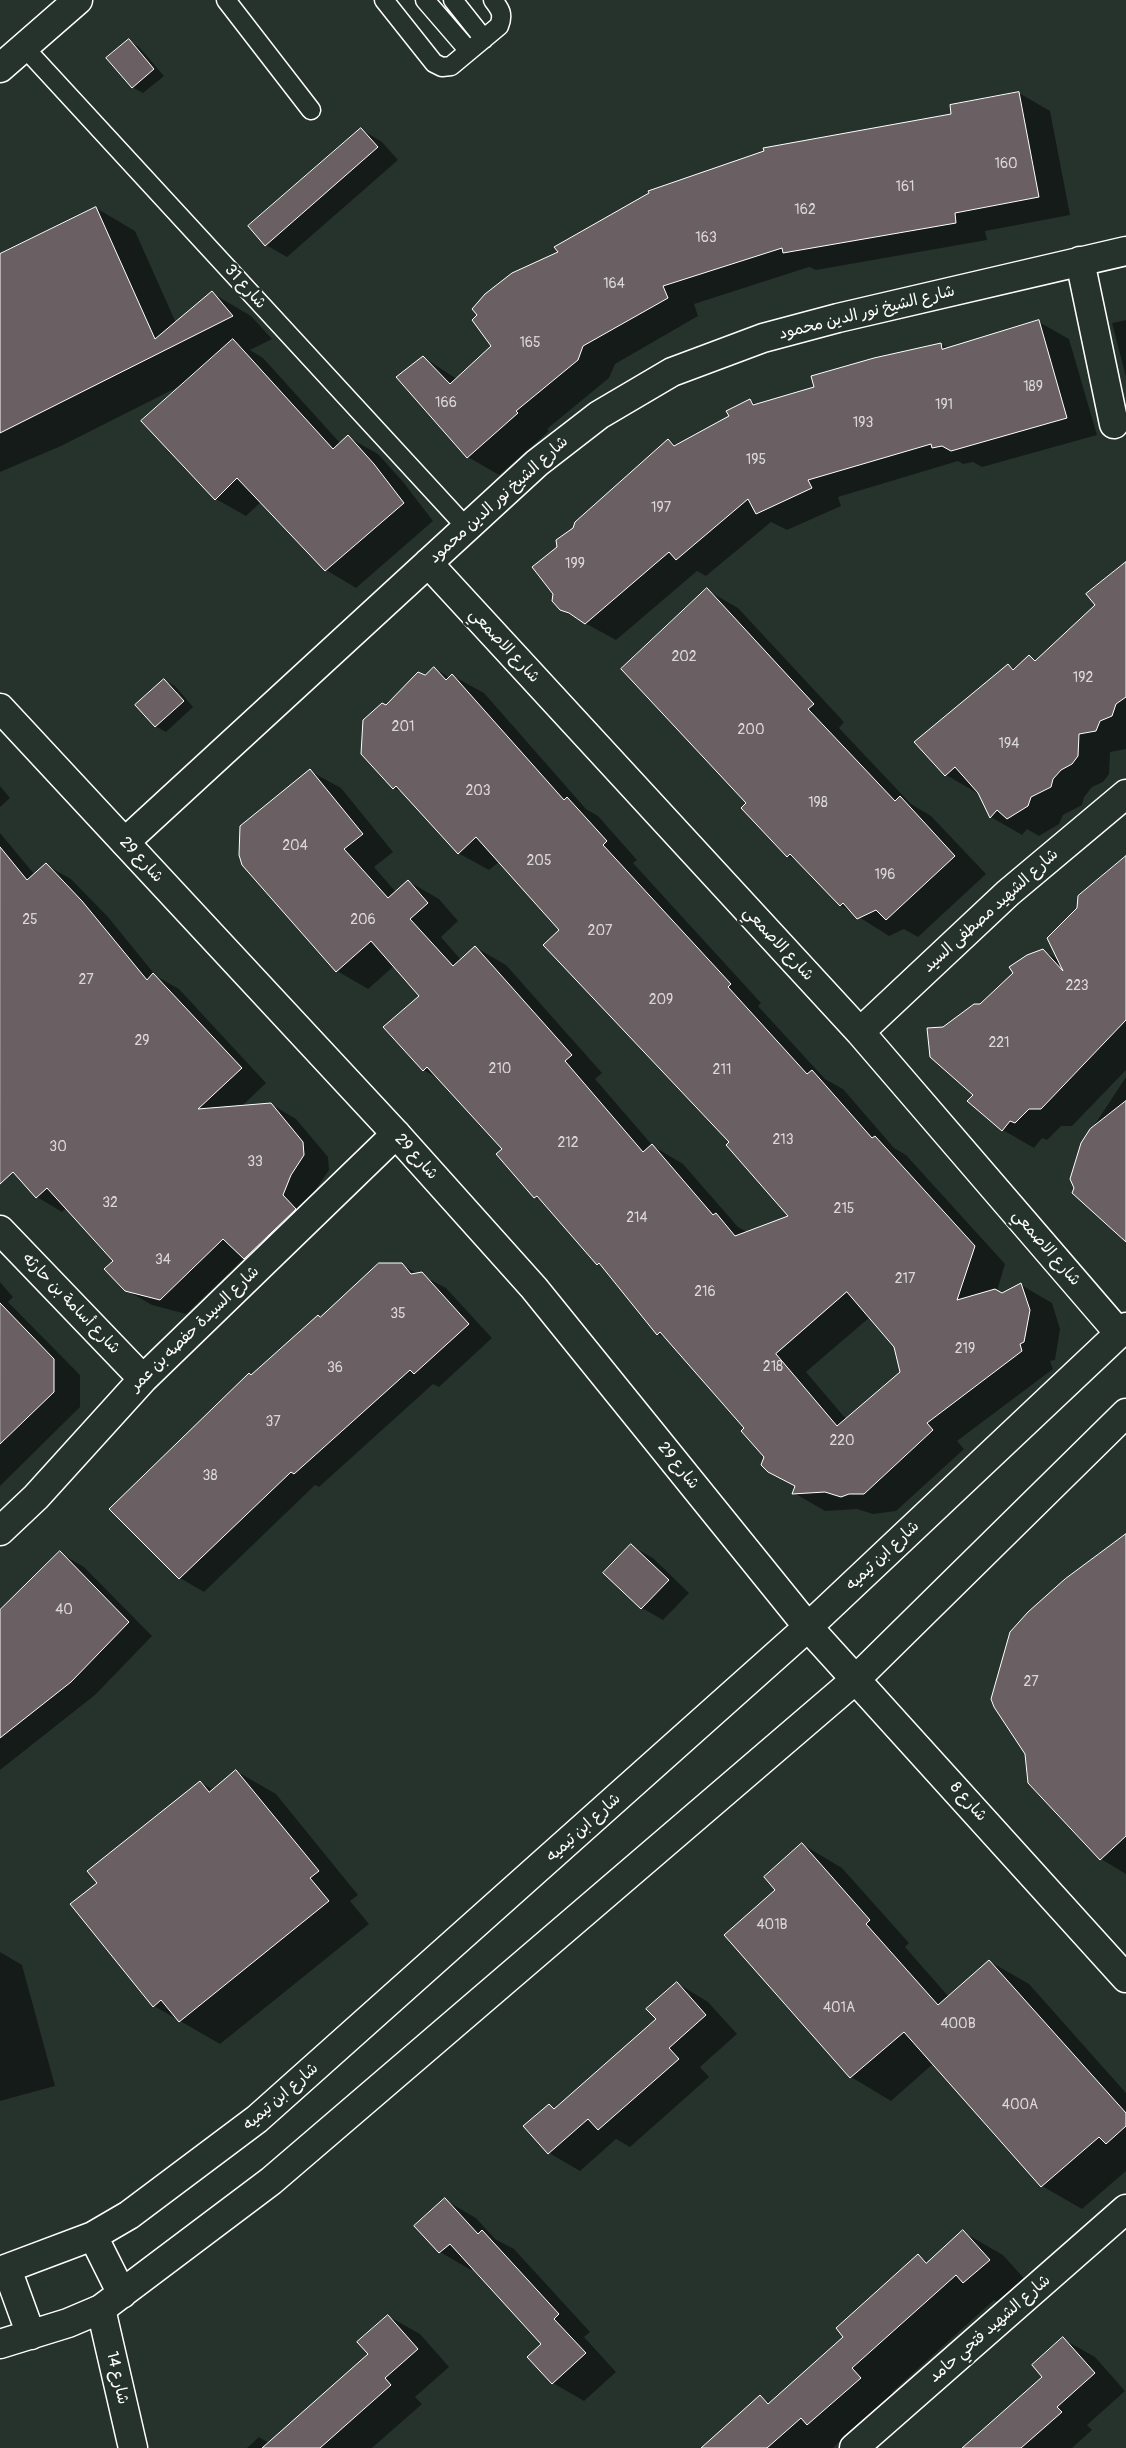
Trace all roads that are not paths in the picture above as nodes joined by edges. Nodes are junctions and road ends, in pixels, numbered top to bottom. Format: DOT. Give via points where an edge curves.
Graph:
graph roads {
  1 [pos="78,0"];
  2 [pos="226,0"];
  3 [pos="384,0"];
  4 [pos="425,0"];
  5 [pos="453,0"];
  6 [pos="493,0"];
  7 [pos="484,39"];
  8 [pos="24,47"];
  9 [pos="469,51"];
  10 [pos="0,68"];
  11 [pos="311,110"];
  12 [pos="1126,251"];
  13 [pos="1080,261"];
  14 [pos="1114,424"];
  15 [pos="466,527"];
  16 [pos="428,564"];
  17 [pos="0,708"];
  18 [pos="1126,794"];
  19 [pos="125,842"];
  20 [pos="860,1032"];
  21 [pos="396,1134"];
  22 [pos="0,1230"];
  23 [pos="1122,1330"];
  24 [pos="143,1378"];
  25 [pos="1126,1413"];
  26 [pos="0,1531"];
  27 [pos="808,1627"];
  28 [pos="855,1680"];
  29 [pos="1126,1978"];
  30 [pos="1126,2209"];
  31 [pos="93,2236"];
  32 [pos="4,2270"];
  33 [pos="111,2301"];
  34 [pos="31,2335"];
  35 [pos="0,2344"];
  36 [pos="133,2448"];
  37 [pos="854,2448"];
  1 -- 8 [label="street"];
  2 -- 11 [label="lane"];
  3 -- 9 [label="lane" via="434,63 442,67 451,66"];
  4 -- 9 [label="lane"];
  5 -- 7 [label="lane"];
  6 -- 7 [label="lane" via="502,18 499,26"];
  7 -- 9 [label="lane"];
  8 -- 10 [label="street"];
  8 -- 15 [label="lane, شارع 31"];
  12 -- 13 [label="street, شارع الشيخ نور الدين محمود"];
  13 -- 14 [label="street"];
  13 -- 15 [label="street, شارع الشيخ نور الدين محمود" via="763,338 672,372 592,421 537,463"];
  15 -- 16 [label="street, شارع الشيخ نور الدين محمود"];
  16 -- 19 [label="street, شارع الشيخ نور الدين محمود"];
  16 -- 20 [label="street, شارع الاصمعي"];
  17 -- 19 [label="street, شارع 29"];
  18 -- 20 [label="street, شارع الشهيد مصطفى السيد" via="1008,893"];
  19 -- 21 [label="street, شارع 29"];
  20 -- 23 [label="street, شارع الاصمعي"];
  21 -- 24 [label="street, شارع السيدة حفصه بن عمر"];
  21 -- 27 [label="street, شارع 29" via="534,1288"];
  22 -- 24 [label="street, شارع أسامة بن حارثه"];
  23 -- 27 [label="street, شارع ابن تيميه"];
  24 -- 26 [label="street, شارع السيدة حفصه بن عمر" via="36,1497"];
  25 -- 28 [label="street"];
  27 -- 28 [label="street, شارع 8"];
  27 -- 31 [label="street, شارع ابن تيميه" via="257,2119 129,2215"];
  28 -- 29 [label="street, شارع 8"];
  28 -- 33 [label="street" via="271,2180"];
  30 -- 37 [label="street, شارع الشهيد فتحي حامد"];
  31 -- 32 [label="street, شارع ابن تيميه"];
  31 -- 33 [label="street, شارع 14"];
  32 -- 34 [label="street"];
  33 -- 34 [label="street" via="68,2323"];
  33 -- 36 [label="street, شارع 14"];
  34 -- 35 [label="street"];
}
